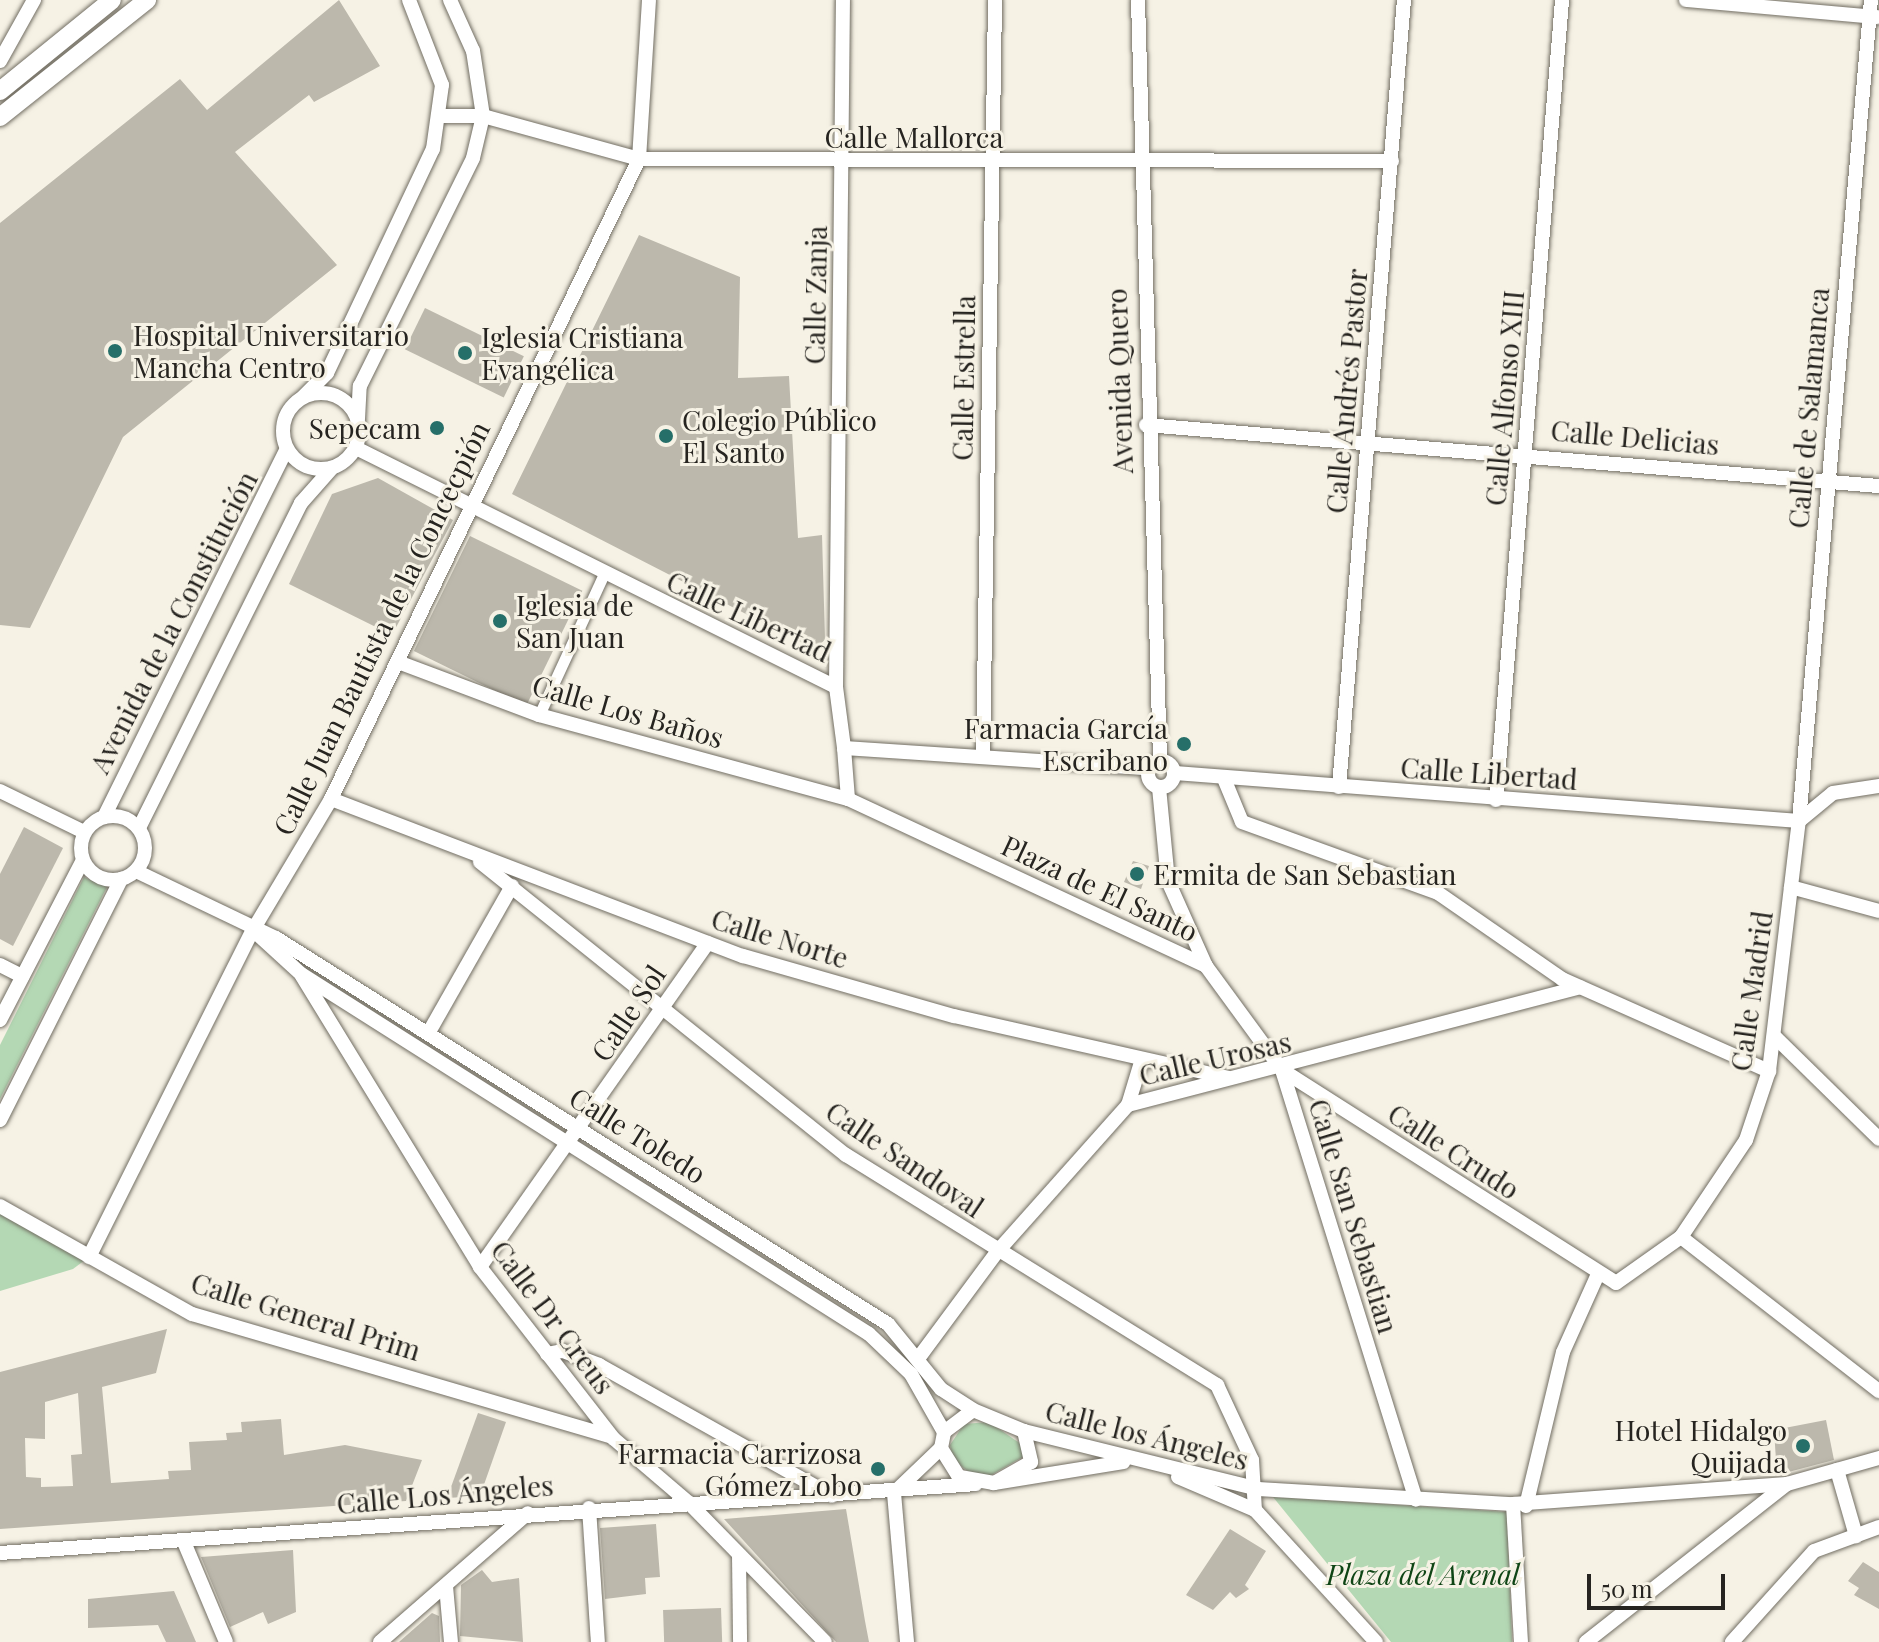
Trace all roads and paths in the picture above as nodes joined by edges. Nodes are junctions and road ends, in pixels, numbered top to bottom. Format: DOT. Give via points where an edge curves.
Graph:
graph roads {
  1 [pos="34,0"];
  2 [pos="112,0"];
  3 [pos="147,0"];
  4 [pos="409,0"];
  5 [pos="450,0"];
  6 [pos="649,0"];
  7 [pos="843,0"];
  8 [pos="995,0"];
  9 [pos="1138,0"];
  10 [pos="1404,0"];
  11 [pos="1562,0"];
  12 [pos="1686,0"];
  13 [pos="1871,0"];
  14 [pos="1875,17"];
  15 [pos="0,61"];
  16 [pos="0,91"];
  17 [pos="441,116"];
  18 [pos="483,116"];
  19 [pos="0,117"];
  20 [pos="639,159"];
  21 [pos="1392,161"];
  22 [pos="845,163"];
  23 [pos="992,163"];
  24 [pos="1139,164"];
  25 [pos="303,397"];
  26 [pos="358,419"];
  27 [pos="1146,425"];
  28 [pos="1367,443"];
  29 [pos="356,448"];
  30 [pos="287,449"];
  31 [pos="1527,453"];
  32 [pos="332,468"];
  33 [pos="1827,481"];
  34 [pos="1879,486"];
  35 [pos="471,507"];
  36 [pos="603,576"];
  37 [pos="398,662"];
  38 [pos="836,687"];
  39 [pos="539,715"];
  40 [pos="844,748"];
  41 [pos="983,757"];
  42 [pos="1154,764"];
  43 [pos="1175,773"];
  44 [pos="1225,781"];
  45 [pos="1879,786"];
  46 [pos="1159,787"];
  47 [pos="1339,787"];
  48 [pos="0,791"];
  49 [pos="331,799"];
  50 [pos="848,799"];
  51 [pos="1496,800"];
  52 [pos="104,817"];
  53 [pos="1799,821"];
  54 [pos="139,828"];
  55 [pos="84,832"];
  56 [pos="83,860"];
  57 [pos="480,862"];
  58 [pos="136,871"];
  59 [pos="121,879"];
  60 [pos="512,886"];
  61 [pos="1791,887"];
  62 [pos="1879,911"];
  63 [pos="253,930"];
  64 [pos="708,943"];
  65 [pos="0,965"];
  66 [pos="1206,966"];
  67 [pos="301,974"];
  68 [pos="22,976"];
  69 [pos="1580,987"];
  70 [pos="660,1009"];
  71 [pos="0,1020"];
  72 [pos="429,1032"];
  73 [pos="1774,1036"];
  74 [pos="1142,1059"];
  75 [pos="1282,1070"];
  76 [pos="1769,1071"];
  77 [pos="1229,1078"];
  78 [pos="1128,1105"];
  79 [pos="0,1120"];
  80 [pos="581,1130"];
  81 [pos="1879,1139"];
  82 [pos="571,1144"];
  83 [pos="0,1206"];
  84 [pos="1681,1237"];
  85 [pos="997,1252"];
  86 [pos="89,1257"];
  87 [pos="480,1267"];
  88 [pos="1598,1274"];
  89 [pos="547,1354"];
  90 [pos="920,1356"];
  91 [pos="1879,1391"];
  92 [pos="973,1410"];
  93 [pos="1024,1431"];
  94 [pos="944,1432"];
  95 [pos="613,1438"];
  96 [pos="941,1448"];
  97 [pos="1879,1458"];
  98 [pos="1837,1470"];
  99 [pos="994,1483"];
  100 [pos="976,1484"];
  101 [pos="1787,1484"];
  102 [pos="1258,1489"];
  103 [pos="894,1493"];
  104 [pos="832,1496"];
  105 [pos="1416,1500"];
  106 [pos="689,1503"];
  107 [pos="1520,1505"];
  108 [pos="589,1508"];
  109 [pos="1255,1510"];
  110 [pos="528,1513"];
  111 [pos="1879,1527"];
  112 [pos="1856,1536"];
  113 [pos="184,1542"];
  114 [pos="0,1553"];
  115 [pos="739,1555"];
  116 [pos="446,1586"];
  117 [pos="226,1642"];
  118 [pos="380,1642"];
  119 [pos="451,1642"];
  120 [pos="598,1642"];
  121 [pos="740,1642"];
  122 [pos="825,1642"];
  123 [pos="907,1642"];
  124 [pos="1376,1642"];
  125 [pos="1521,1642"];
  126 [pos="1586,1642"];
  127 [pos="1732,1642"];
  1 -- 15 [label="street"];
  2 -- 16 [label="street"];
  3 -- 19 [label="street"];
  4 -- 17 [label="street" via="433,50"];
  5 -- 18 [label="street" via="473,51"];
  6 -- 20 [label="street, Calle Juan Bautista de la Concecpión"];
  7 -- 22 [label="street, Calle Zanja"];
  8 -- 23 [label="street, Calle Estrella"];
  9 -- 24 [label="street, Avenida Quero"];
  10 -- 21 [label="street, Calle Andrés Pastor"];
  11 -- 31 [label="street, Calle Alfonso XIII"];
  12 -- 14 [label="street"];
  13 -- 14 [label="street, Calle de Salamanca"];
  14 -- 33 [label="street, Calle de Salamanca"];
  17 -- 18 [label="street, Calle Mallorca"];
  17 -- 25 [label="street" via="410,210 327,373"];
  18 -- 20 [label="street, Calle Mallorca"];
  18 -- 26 [label="street" via="473,158 360,386"];
  20 -- 22 [label="street, Calle Mallorca"];
  20 -- 35 [label="street, Calle Juan Bautista de la Concecpión"];
  21 -- 24 [label="street, Calle Mallorca"];
  21 -- 28 [label="street, Calle Andrés Pastor"];
  22 -- 23 [label="street, Calle Mallorca"];
  22 -- 38 [label="street, Calle Zanja"];
  23 -- 24 [label="street, Calle Mallorca"];
  23 -- 41 [label="street, Calle Estrella"];
  24 -- 27 [label="street, Avenida Quero"];
  25 -- 26 [label="street" via="335,395"];
  25 -- 30 [label="street" via="286,414"];
  26 -- 29 [label="street"];
  27 -- 28 [label="street, Calle Delicias"];
  27 -- 42 [label="street, Avenida Quero"];
  28 -- 31 [label="street, Calle Delicias"];
  28 -- 47 [label="street, Calle Andrés Pastor"];
  29 -- 32 [label="street"];
  29 -- 35 [label="street, Calle Libertad"];
  30 -- 32 [label="street" via="302,464"];
  30 -- 52 [label="street, Avenida de la Constitución"];
  31 -- 33 [label="street, Calle Delicias"];
  31 -- 51 [label="street, Calle Alfonso XIII"];
  32 -- 54 [label="street" via="301,503"];
  33 -- 34 [label="street, Calle Delicias"];
  33 -- 53 [label="street, Calle de Salamanca"];
  35 -- 36 [label="street, Calle Libertad"];
  35 -- 37 [label="street, Calle Juan Bautista de la Concecpión"];
  36 -- 38 [label="street, Calle Libertad"];
  36 -- 39 [label="street"];
  37 -- 39 [label="street, Calle Los Baños"];
  37 -- 49 [label="street, Calle Juan Bautista de la Concecpión"];
  38 -- 40 [label="street, Calle Libertad"];
  39 -- 50 [label="street, Calle Los Baños"];
  40 -- 41 [label="street"];
  40 -- 50 [label="street"];
  41 -- 42 [label="street"];
  42 -- 43 [label="street"];
  42 -- 46 [label="street"];
  43 -- 44 [label="street, Calle Libertad"];
  43 -- 46 [label="street"];
  44 -- 47 [label="street, Calle Libertad"];
  44 -- 69 [label="street" via="1242,822 1438,893"];
  45 -- 53 [label="street" via="1833,793"];
  46 -- 66 [label="street, Plaza de El Santo" via="1168,881"];
  47 -- 51 [label="street, Calle Libertad"];
  48 -- 55 [label="street"];
  49 -- 57 [label="street, Calle Norte"];
  49 -- 63 [label="street, Calle Juan Bautista de la Concecpión"];
  50 -- 66 [label="street, Plaza de El Santo"];
  51 -- 53 [label="street, Calle Libertad"];
  52 -- 54 [label="street" via="123,817"];
  52 -- 55 [label="street"];
  53 -- 61 [label="street, Calle Madrid"];
  54 -- 58 [label="street" via="146,848"];
  55 -- 56 [label="street"];
  56 -- 59 [label="street" via="94,874"];
  56 -- 68 [label="street"];
  57 -- 60 [label="street, Calle Sandoval"];
  57 -- 64 [label="street, Calle Norte"];
  58 -- 59 [label="street"];
  58 -- 63 [label="street, Calle Toledo"];
  59 -- 79 [label="street"];
  60 -- 70 [label="street, Calle Sandoval"];
  60 -- 72 [label="street"];
  61 -- 62 [label="street"];
  61 -- 73 [label="street, Calle Madrid"];
  63 -- 67 [label="street, Calle Toledo"];
  63 -- 72 [label="street, Calle Toledo"];
  63 -- 86 [label="street, Calle Juan Bautista de la Concecpión"];
  64 -- 70 [label="street, Calle Sol"];
  64 -- 74 [label="street, Calle Norte" via="954,1016"];
  65 -- 68 [label="street"];
  66 -- 75 [label="street, Calle San Sebastian"];
  67 -- 82 [label="street, Calle Toledo"];
  67 -- 87 [label="street, Calle Dr Creus"];
  68 -- 71 [label="street"];
  69 -- 75 [label="street, Calle Urosas"];
  69 -- 76 [label="street"];
  70 -- 80 [label="street, Calle Sol"];
  70 -- 85 [label="street, Calle Sandoval" via="846,1155"];
  72 -- 80 [label="street, Calle Toledo"];
  73 -- 76 [label="street, Calle Madrid"];
  73 -- 81 [label="street"];
  74 -- 77 [label="street, Calle Norte"];
  74 -- 78 [label="street"];
  75 -- 77 [label="street, Calle Urosas"];
  75 -- 88 [label="street, Calle Crudo"];
  75 -- 105 [label="street, Calle San Sebastian"];
  76 -- 84 [label="street, Calle Madrid" via="1746,1140"];
  77 -- 78 [label="street, Calle Urosas"];
  78 -- 85 [label="street, Calle Urosas"];
  80 -- 82 [label="street, Calle Sol"];
  80 -- 90 [label="street, Calle Toledo" via="888,1324"];
  82 -- 87 [label="street, Calle Sol"];
  82 -- 94 [label="street, Calle Toledo" via="869,1334 911,1374"];
  83 -- 86 [label="street, Calle General Prim"];
  84 -- 88 [label="street, Calle Madrid" via="1628,1281"];
  84 -- 91 [label="street"];
  85 -- 90 [label="street, Calle Urosas"];
  85 -- 102 [label="street, Calle Sandoval" via="1217,1385"];
  86 -- 95 [label="street, Calle General Prim" via="192,1314"];
  87 -- 89 [label="street, Calle Dr Creus"];
  88 -- 107 [label="street" via="1563,1352"];
  89 -- 95 [label="street, Calle Dr Creus"];
  89 -- 104 [label="street" via="563,1351 599,1365"];
  90 -- 92 [label="street, Calle Toledo" via="941,1389"];
  92 -- 93 [label="street"];
  92 -- 94 [label="street"];
  93 -- 99 [label="street" via="1032,1442 1031,1462"];
  93 -- 102 [label="street, Calle los Ángeles"];
  94 -- 96 [label="street"];
  95 -- 106 [label="street, Calle Dr Creus"];
  96 -- 100 [label="street" via="954,1472"];
  96 -- 103 [label="street" via="919,1476"];
  97 -- 98 [label="street"];
  98 -- 101 [label="street"];
  98 -- 112 [label="street"];
  99 -- 100 [label="street"];
  99 -- 109 [label="street, Calle Los Ángeles" via="1123,1462"];
  100 -- 103 [label="street, Calle Los Ángeles"];
  101 -- 107 [label="street"];
  101 -- 126 [label="street"];
  102 -- 105 [label="street"];
  102 -- 109 [label="street, Calle Sandoval"];
  103 -- 104 [label="street, Calle Los Ángeles"];
  103 -- 123 [label="street"];
  104 -- 106 [label="street, Calle Los Ángeles"];
  105 -- 107 [label="street"];
  106 -- 108 [label="street, Calle Los Ángeles"];
  106 -- 115 [label="street, Calle Dr Creus"];
  107 -- 125 [label="street"];
  108 -- 110 [label="street, Calle Los Ángeles"];
  108 -- 120 [label="street"];
  109 -- 124 [label="street"];
  110 -- 113 [label="street, Calle Los Ángeles"];
  110 -- 116 [label="street"];
  111 -- 112 [label="street"];
  112 -- 127 [label="street" via="1814,1551"];
  113 -- 114 [label="street, Calle Los Ángeles"];
  113 -- 117 [label="street"];
  115 -- 121 [label="street"];
  115 -- 122 [label="street, Calle Dr Creus"];
  116 -- 118 [label="street"];
  116 -- 119 [label="street"];
}
